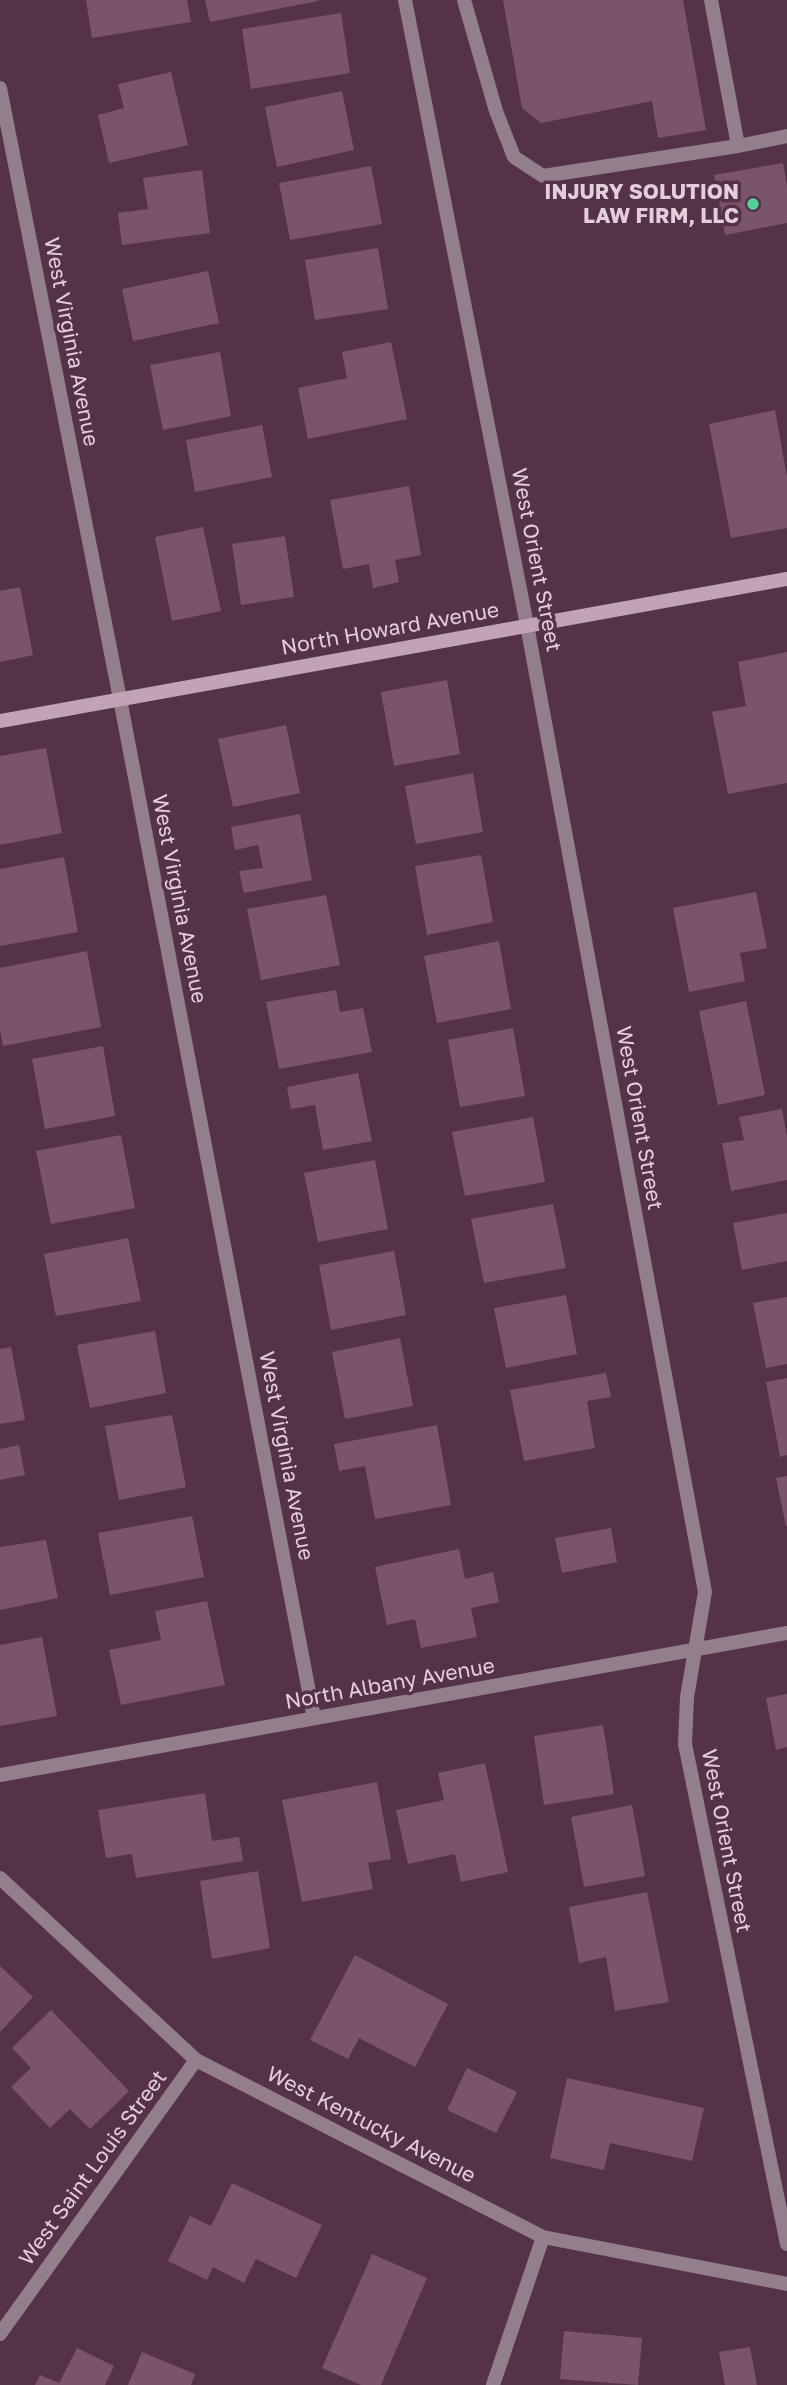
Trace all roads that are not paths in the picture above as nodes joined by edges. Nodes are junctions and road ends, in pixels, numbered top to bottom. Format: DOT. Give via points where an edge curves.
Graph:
graph roads {
  1 [pos="405,0"];
  2 [pos="464,0"];
  3 [pos="711,0"];
  4 [pos="0,88"];
  5 [pos="787,136"];
  6 [pos="738,146"];
  7 [pos="787,579"];
  8 [pos="527,625"];
  9 [pos="120,699"];
  10 [pos="0,721"];
  11 [pos="787,1633"];
  12 [pos="696,1651"];
  13 [pos="314,1718"];
  14 [pos="0,1775"];
  15 [pos="0,1878"];
  16 [pos="196,2060"];
  17 [pos="543,2237"];
  18 [pos="787,2244"];
  19 [pos="787,2284"];
  20 [pos="0,2334"];
  21 [pos="493,2385"];
  1 -- 8 [label="street, West Orient Street"];
  2 -- 6 [label="street" via="514,157 543,176"];
  3 -- 6 [label="street"];
  4 -- 9 [label="street, West Virginia Avenue"];
  5 -- 6 [label="street"];
  7 -- 8 [label="street, North Howard Avenue"];
  8 -- 9 [label="street, North Howard Avenue"];
  8 -- 12 [label="street, West Orient Street" via="705,1592"];
  9 -- 10 [label="street, North Howard Avenue"];
  9 -- 13 [label="street, West Virginia Avenue"];
  11 -- 12 [label="street, North Albany Avenue"];
  12 -- 13 [label="street, North Albany Avenue"];
  12 -- 18 [label="street, West Orient Street" via="687,1697 685,1744"];
  13 -- 14 [label="street, North Albany Avenue"];
  15 -- 16 [label="street, West Kentucky Avenue"];
  16 -- 17 [label="street, West Kentucky Avenue"];
  16 -- 20 [label="street, West Saint Louis Street"];
  17 -- 19 [label="street, West Kentucky Avenue"];
  17 -- 21 [label="street"];
}
